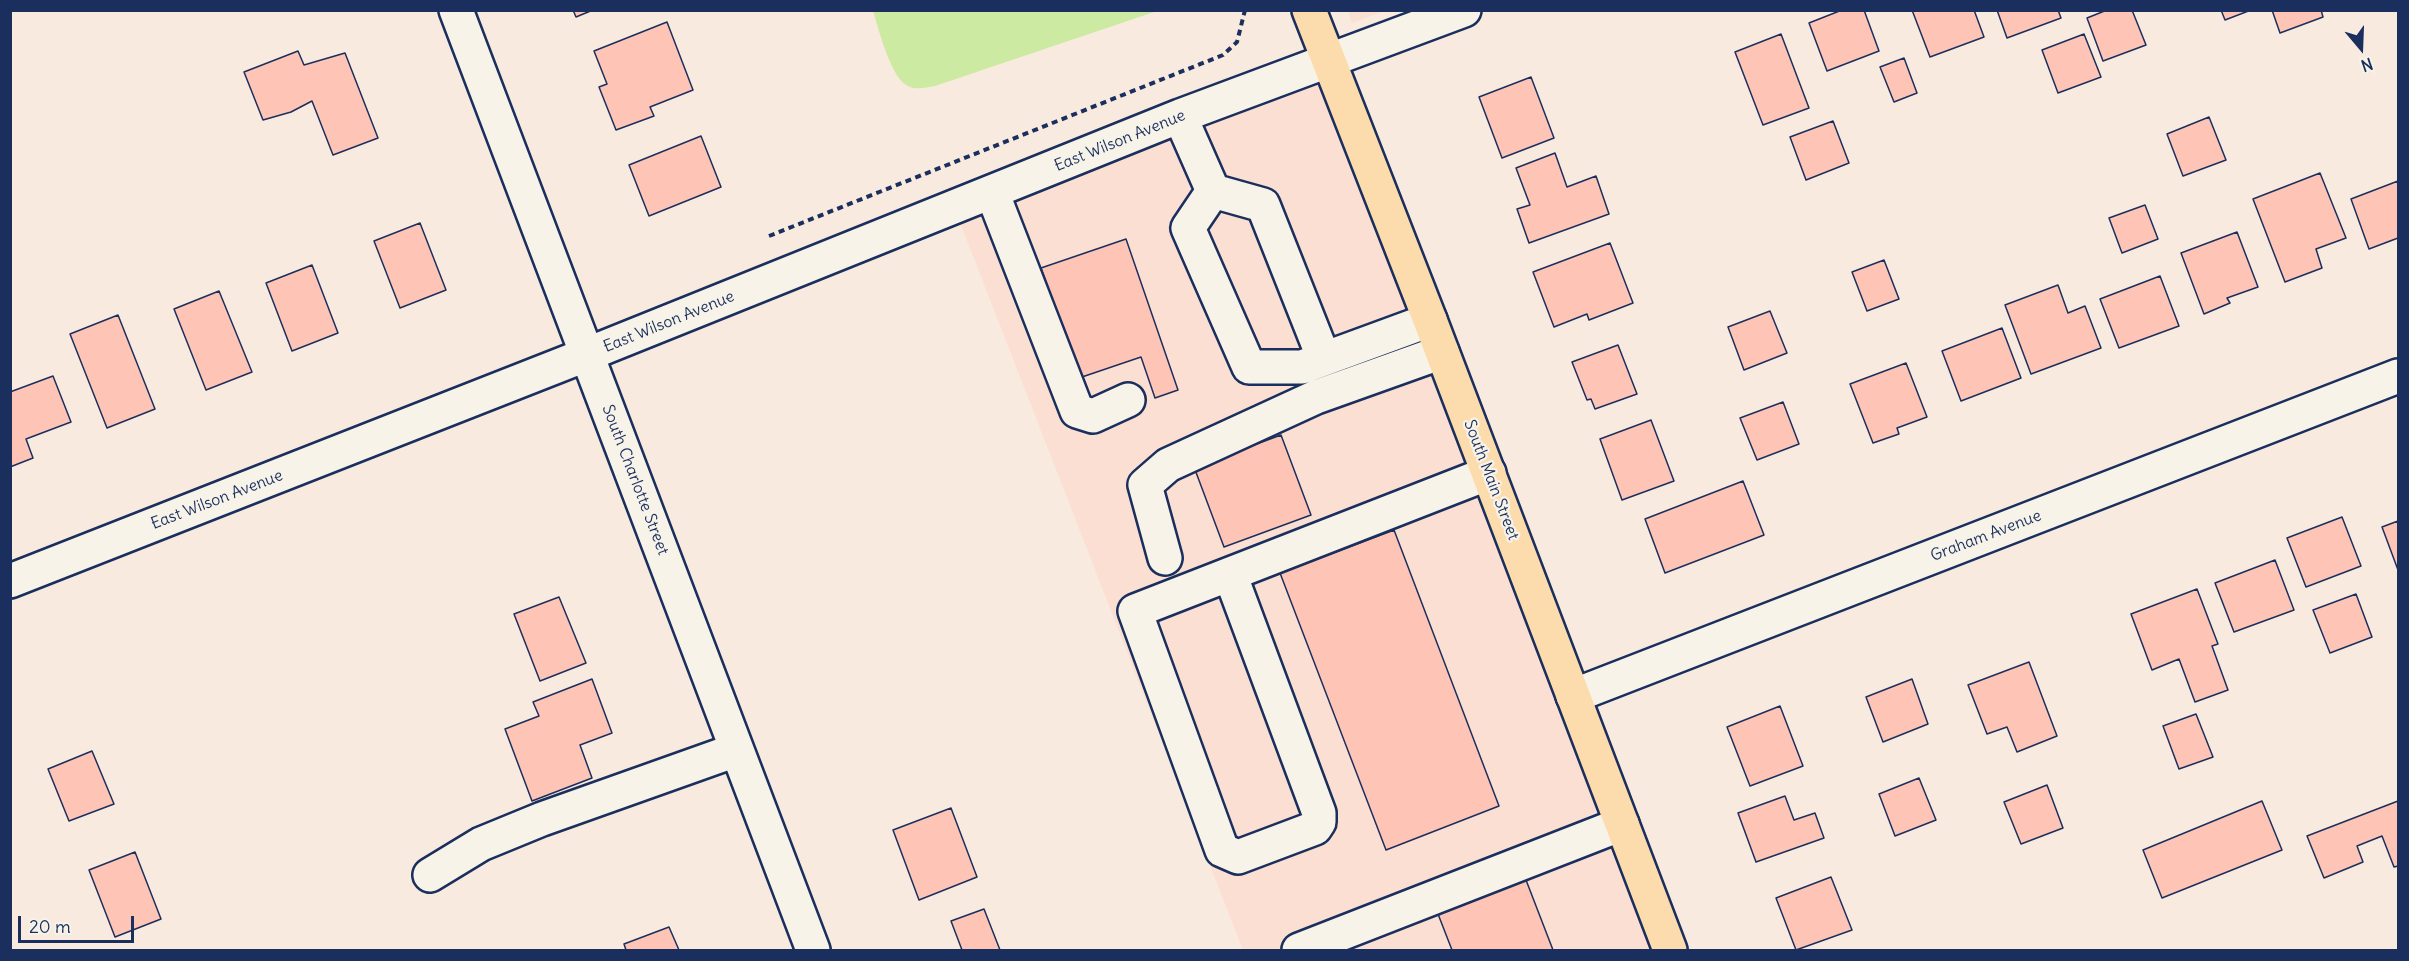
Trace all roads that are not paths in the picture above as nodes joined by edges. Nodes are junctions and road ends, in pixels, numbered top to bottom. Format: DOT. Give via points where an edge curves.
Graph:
graph roads {
  1 [pos="456,10"];
  2 [pos="1309,10"];
  3 [pos="1464,10"];
  4 [pos="1328,63"];
  5 [pos="1180,116"];
  6 [pos="1213,191"];
  7 [pos="992,192"];
  8 [pos="1430,320"];
  9 [pos="1442,352"];
  10 [pos="588,354"];
  11 [pos="1324,359"];
  12 [pos="2398,376"];
  13 [pos="1128,399"];
  14 [pos="1489,473"];
  15 [pos="1165,558"];
  16 [pos="1230,574"];
  17 [pos="10,580"];
  18 [pos="1573,696"];
  19 [pos="736,750"];
  20 [pos="1622,824"];
  21 [pos="430,875"];
  22 [pos="813,951"];
  23 [pos="1299,951"];
  24 [pos="1670,951"];
  1 -- 10 [label="street, South Charlotte Street"];
  2 -- 4 [label="main road, South Main Street"];
  3 -- 4 [label="street, East Wilson Avenue"];
  4 -- 5 [label="street, East Wilson Avenue"];
  4 -- 8 [label="main road, South Main Street"];
  5 -- 6 [label="street"];
  5 -- 7 [label="street, East Wilson Avenue"];
  6 -- 11 [label="street" via="1263,205"];
  6 -- 11 [label="street" via="1188,228 1249,367 1302,367"];
  7 -- 10 [label="street, East Wilson Avenue"];
  7 -- 13 [label="street" via="1077,411 1093,416"];
  8 -- 9 [label="main road, South Main Street"];
  8 -- 11 [label="street"];
  9 -- 14 [label="main road, South Main Street"];
  9 -- 15 [label="street" via="1316,397 1168,465 1145,485"];
  10 -- 17 [label="street, East Wilson Avenue"];
  10 -- 19 [label="street, South Charlotte Street"];
  12 -- 18 [label="street, Graham Avenue"];
  14 -- 16 [label="street"];
  14 -- 18 [label="main road, South Main Street"];
  16 -- 16 [label="street" via="1319,813 1314,828 1238,857 1222,850 1135,611"];
  18 -- 20 [label="main road, South Main Street"];
  19 -- 21 [label="street" via="481,844"];
  19 -- 22 [label="street, South Charlotte Street"];
  20 -- 23 [label="street"];
  20 -- 24 [label="main road, South Main Street"];
}
